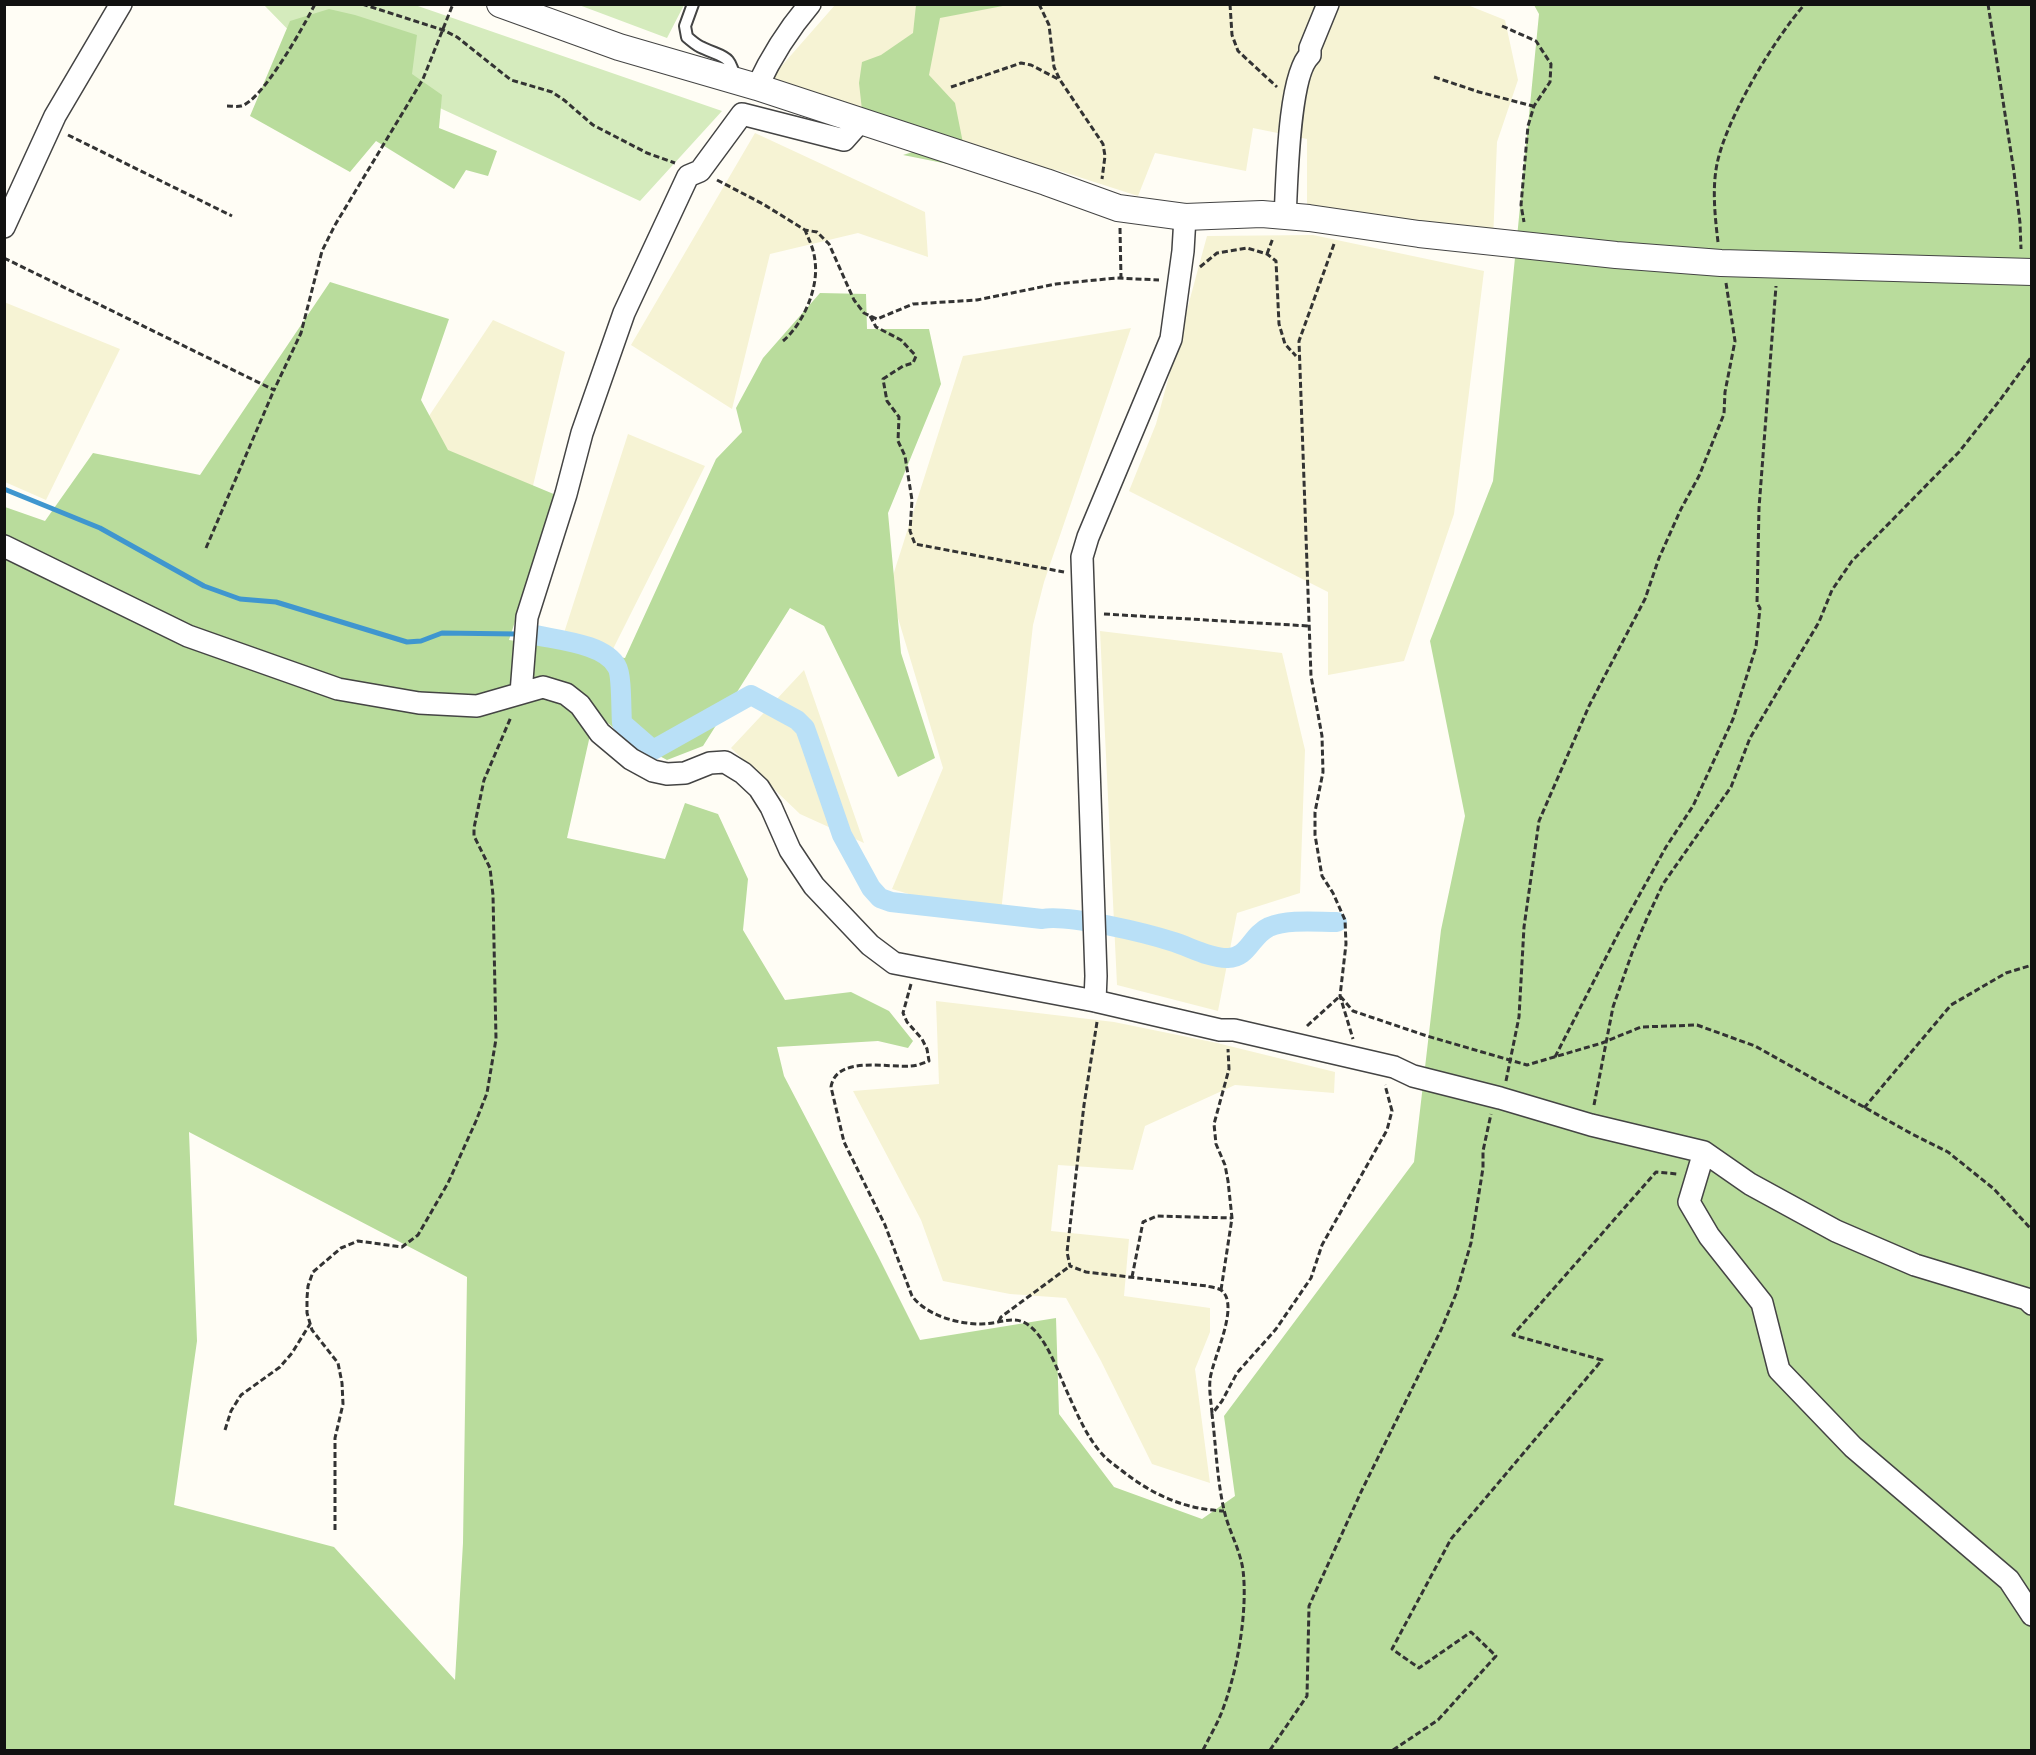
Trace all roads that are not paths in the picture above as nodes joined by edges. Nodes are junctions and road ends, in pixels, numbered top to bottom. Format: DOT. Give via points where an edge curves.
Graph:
graph roads {
  1 [pos="121,4"];
  2 [pos="500,4"];
  3 [pos="693,4"];
  4 [pos="810,4"];
  5 [pos="1328,4"];
  6 [pos="746,84"];
  7 [pos="860,122"];
  8 [pos="1185,217"];
  9 [pos="1285,217"];
  10 [pos="4,227"];
  11 [pos="2030,272"];
  12 [pos="4,546"];
  13 [pos="521,693"];
  14 [pos="1097,1002"];
  15 [pos="1704,1152"];
  16 [pos="2031,1304"];
  17 [pos="2031,1615"];
  1 -- 10 [label="street" via="51,126"];
  2 -- 6 [label="street" via="619,47"];
  3 -- 6 [label="lane" via="685,26 687,37 702,48 721,54"];
  4 -- 6 [label="street"];
  5 -- 9 [label="street" via="1301,69 1293,107"];
  6 -- 7 [label="street"];
  7 -- 8 [label="street" via="1108,205"];
  7 -- 13 [label="street" via="844,140 742,114 700,171 688,176 624,313 582,433 527,617"];
  8 -- 9 [label="street"];
  8 -- 14 [label="street" via="1171,339 1082,556"];
  9 -- 11 [label="street" via="1616,255 1721,263"];
  12 -- 13 [label="street" via="188,636 338,689 419,703 477,706"];
  13 -- 14 [label="street" via="543,687 566,694 580,705 600,733 631,759 654,771 685,773 710,763 725,762 743,774 759,788 790,850 814,886 870,945 894,963"];
  14 -- 15 [label="street" via="1394,1067 1413,1076 1591,1125"];
  15 -- 16 [label="street" via="1750,1184 1836,1231 1915,1265 2027,1299"];
  15 -- 17 [label="street" via="1689,1202 1709,1236 1762,1303 1779,1370 1853,1447 2009,1580"];
}
